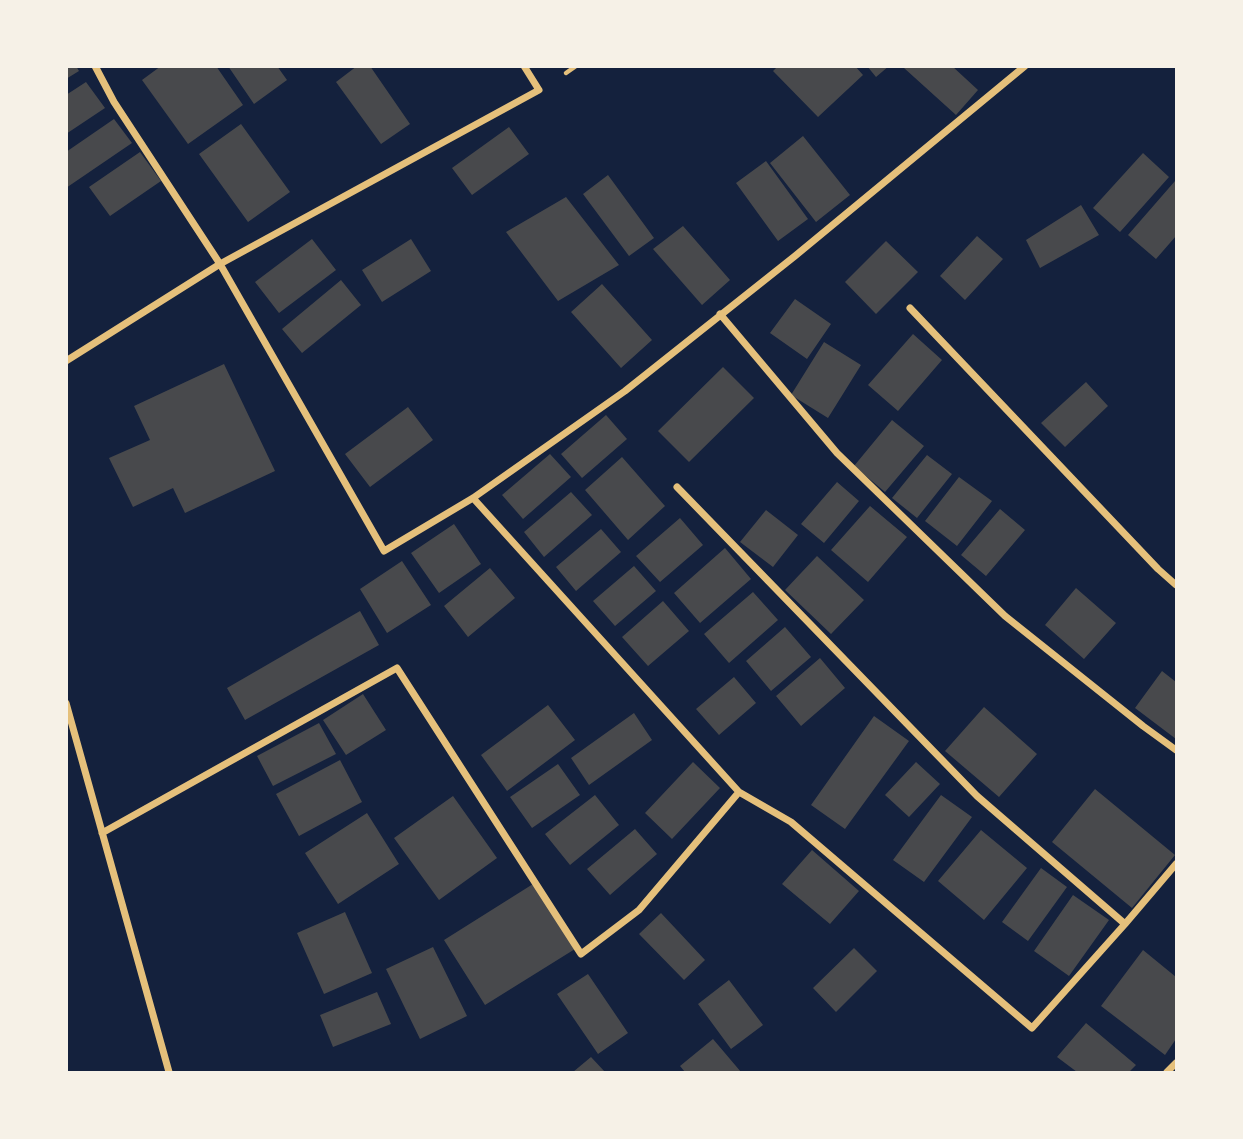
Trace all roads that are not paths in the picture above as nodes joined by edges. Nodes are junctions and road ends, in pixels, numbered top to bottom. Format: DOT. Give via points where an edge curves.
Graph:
graph roads {
  1 [pos="95,66"];
  2 [pos="524,66"];
  3 [pos="1025,66"];
  4 [pos="220,264"];
  5 [pos="910,308"];
  6 [pos="720,314"];
  7 [pos="66,361"];
  8 [pos="677,487"];
  9 [pos="473,498"];
  10 [pos="1177,585"];
  11 [pos="66,703"];
  12 [pos="1177,750"];
  13 [pos="739,792"];
  14 [pos="102,833"];
  15 [pos="1177,863"];
  16 [pos="1125,924"];
  17 [pos="1177,1063"];
  18 [pos="169,1073"];
  19 [pos="1167,1073"];
  1 -- 4 [label="street"];
  2 -- 4 [label="street" via="539,90"];
  3 -- 6 [label="street"];
  4 -- 7 [label="street"];
  4 -- 9 [label="street" via="384,551"];
  5 -- 10 [label="street"];
  6 -- 9 [label="street" via="625,391"];
  6 -- 12 [label="street" via="837,453 1005,616"];
  8 -- 16 [label="street" via="977,796"];
  9 -- 13 [label="street"];
  11 -- 14 [label="street"];
  13 -- 14 [label="street" via="639,910 581,954 397,668"];
  13 -- 16 [label="street" via="791,822 1032,1028"];
  14 -- 18 [label="street"];
  15 -- 16 [label="street"];
  17 -- 19 [label="street"];
}
